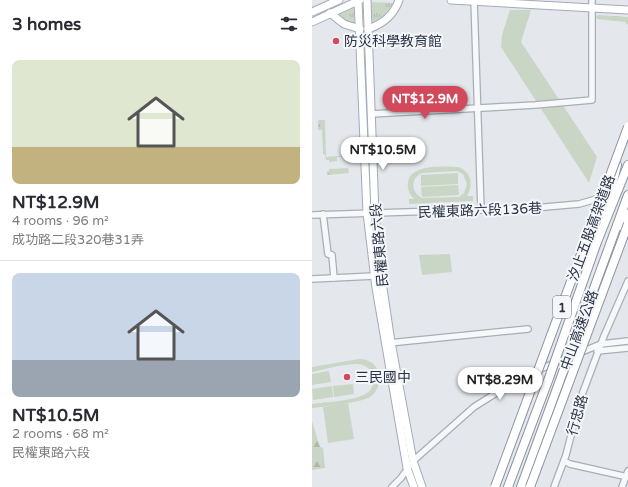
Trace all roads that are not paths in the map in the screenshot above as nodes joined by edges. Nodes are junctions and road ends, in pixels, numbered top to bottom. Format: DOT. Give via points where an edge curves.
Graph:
graph roads {
  1 [pos="339,0"];
  2 [pos="359,0"];
  3 [pos="367,0"];
  4 [pos="399,0"];
  5 [pos="451,0"];
  6 [pos="474,0"];
  7 [pos="326,3"];
  8 [pos="592,4"];
  9 [pos="628,10"];
  10 [pos="312,12"];
  11 [pos="330,13"];
  12 [pos="312,22"];
  13 [pos="360,29"];
  14 [pos="368,29"];
  15 [pos="478,109"];
  16 [pos="372,114"];
  17 [pos="628,123"];
  18 [pos="628,127"];
  19 [pos="628,165"];
  20 [pos="628,195"];
  21 [pos="606,200"];
  22 [pos="481,210"];
  23 [pos="367,213"];
  24 [pos="323,214"];
  25 [pos="375,214"];
  26 [pos="628,214"];
  27 [pos="312,215"];
  28 [pos="628,224"];
  29 [pos="612,239"];
  30 [pos="597,242"];
  31 [pos="374,276"];
  32 [pos="334,278"];
  33 [pos="312,279"];
  34 [pos="628,281"];
  35 [pos="528,329"];
  36 [pos="628,340"];
  37 [pos="388,343"];
  38 [pos="601,344"];
  39 [pos="592,348"];
  40 [pos="628,348"];
  41 [pos="598,352"];
  42 [pos="413,461"];
  43 [pos="564,462"];
  44 [pos="407,468"];
  45 [pos="627,475"];
  46 [pos="392,487"];
  47 [pos="414,487"];
  48 [pos="422,487"];
  49 [pos="495,487"];
  50 [pos="508,487"];
  51 [pos="521,487"];
  52 [pos="530,487"];
  53 [pos="554,487"];
  54 [pos="622,487"];
  1 -- 7 [label="main road"];
  2 -- 11 [label="main road"];
  2 -- 13 [label="main road, 民權東路六段"];
  3 -- 14 [label="main road, 民權東路六段"];
  4 -- 14 [label="main road" via="386,20"];
  5 -- 6 [label="main road"];
  6 -- 8 [label="main road"];
  6 -- 15 [label="street"];
  7 -- 10 [label="main road"];
  8 -- 9 [label="main road"];
  8 -- 15 [label="street" via="592,100"];
  11 -- 12 [label="main road"];
  11 -- 13 [label="main road" via="344,24"];
  13 -- 23 [label="main road, 民權東路六段"];
  14 -- 16 [label="main road, 民權東路六段"];
  15 -- 16 [label="street"];
  15 -- 22 [label="street"];
  16 -- 25 [label="main road, 民權東路六段"];
  17 -- 30 [label="highway"];
  18 -- 49 [label="highway, 汐止五股高架道路 / 1, bridge"];
  19 -- 30 [label="highway, 中山高速公路 / 1"];
  20 -- 29 [label="highway, 中山高速公路 / 1"];
  21 -- 22 [label="street, 民權東路六段136巷" via="598,203 593,200 579,204"];
  22 -- 25 [label="street, 民權東路六段136巷"];
  23 -- 24 [label="street, 民權東路六段136巷"];
  23 -- 25 [label="street, 民權東路六段136巷"];
  23 -- 31 [label="main road, 民權東路六段"];
  24 -- 27 [label="street, 民權東路六段136巷"];
  24 -- 32 [label="street"];
  25 -- 37 [label="main road, 民權東路六段"];
  26 -- 29 [label="highway"];
  28 -- 52 [label="highway, 1, bridge"];
  29 -- 51 [label="highway, 中山高速公路 / 1, bridge"];
  30 -- 50 [label="highway, 中山高速公路 / 1, bridge"];
  31 -- 32 [label="street"];
  31 -- 37 [label="main road, 民權東路六段"];
  32 -- 33 [label="street"];
  34 -- 38 [label="street, 行忠路"];
  35 -- 37 [label="street"];
  36 -- 38 [label="street"];
  37 -- 42 [label="main road, 民權東路六段"];
  37 -- 44 [label="main road, 民權東路六段"];
  38 -- 39 [label="street"];
  38 -- 41 [label="street, 行忠路"];
  39 -- 41 [label="street"];
  39 -- 42 [label="street" via="520,378 474,407"];
  40 -- 41 [label="street"];
  41 -- 43 [label="street, 行忠路" via="580,400"];
  42 -- 44 [label="street"];
  42 -- 48 [label="main road, 民權東路六段"];
  43 -- 45 [label="street"];
  43 -- 53 [label="street, 行忠路"];
  44 -- 46 [label="street"];
  44 -- 47 [label="main road, 民權東路六段"];
  45 -- 54 [label="street"];
}
